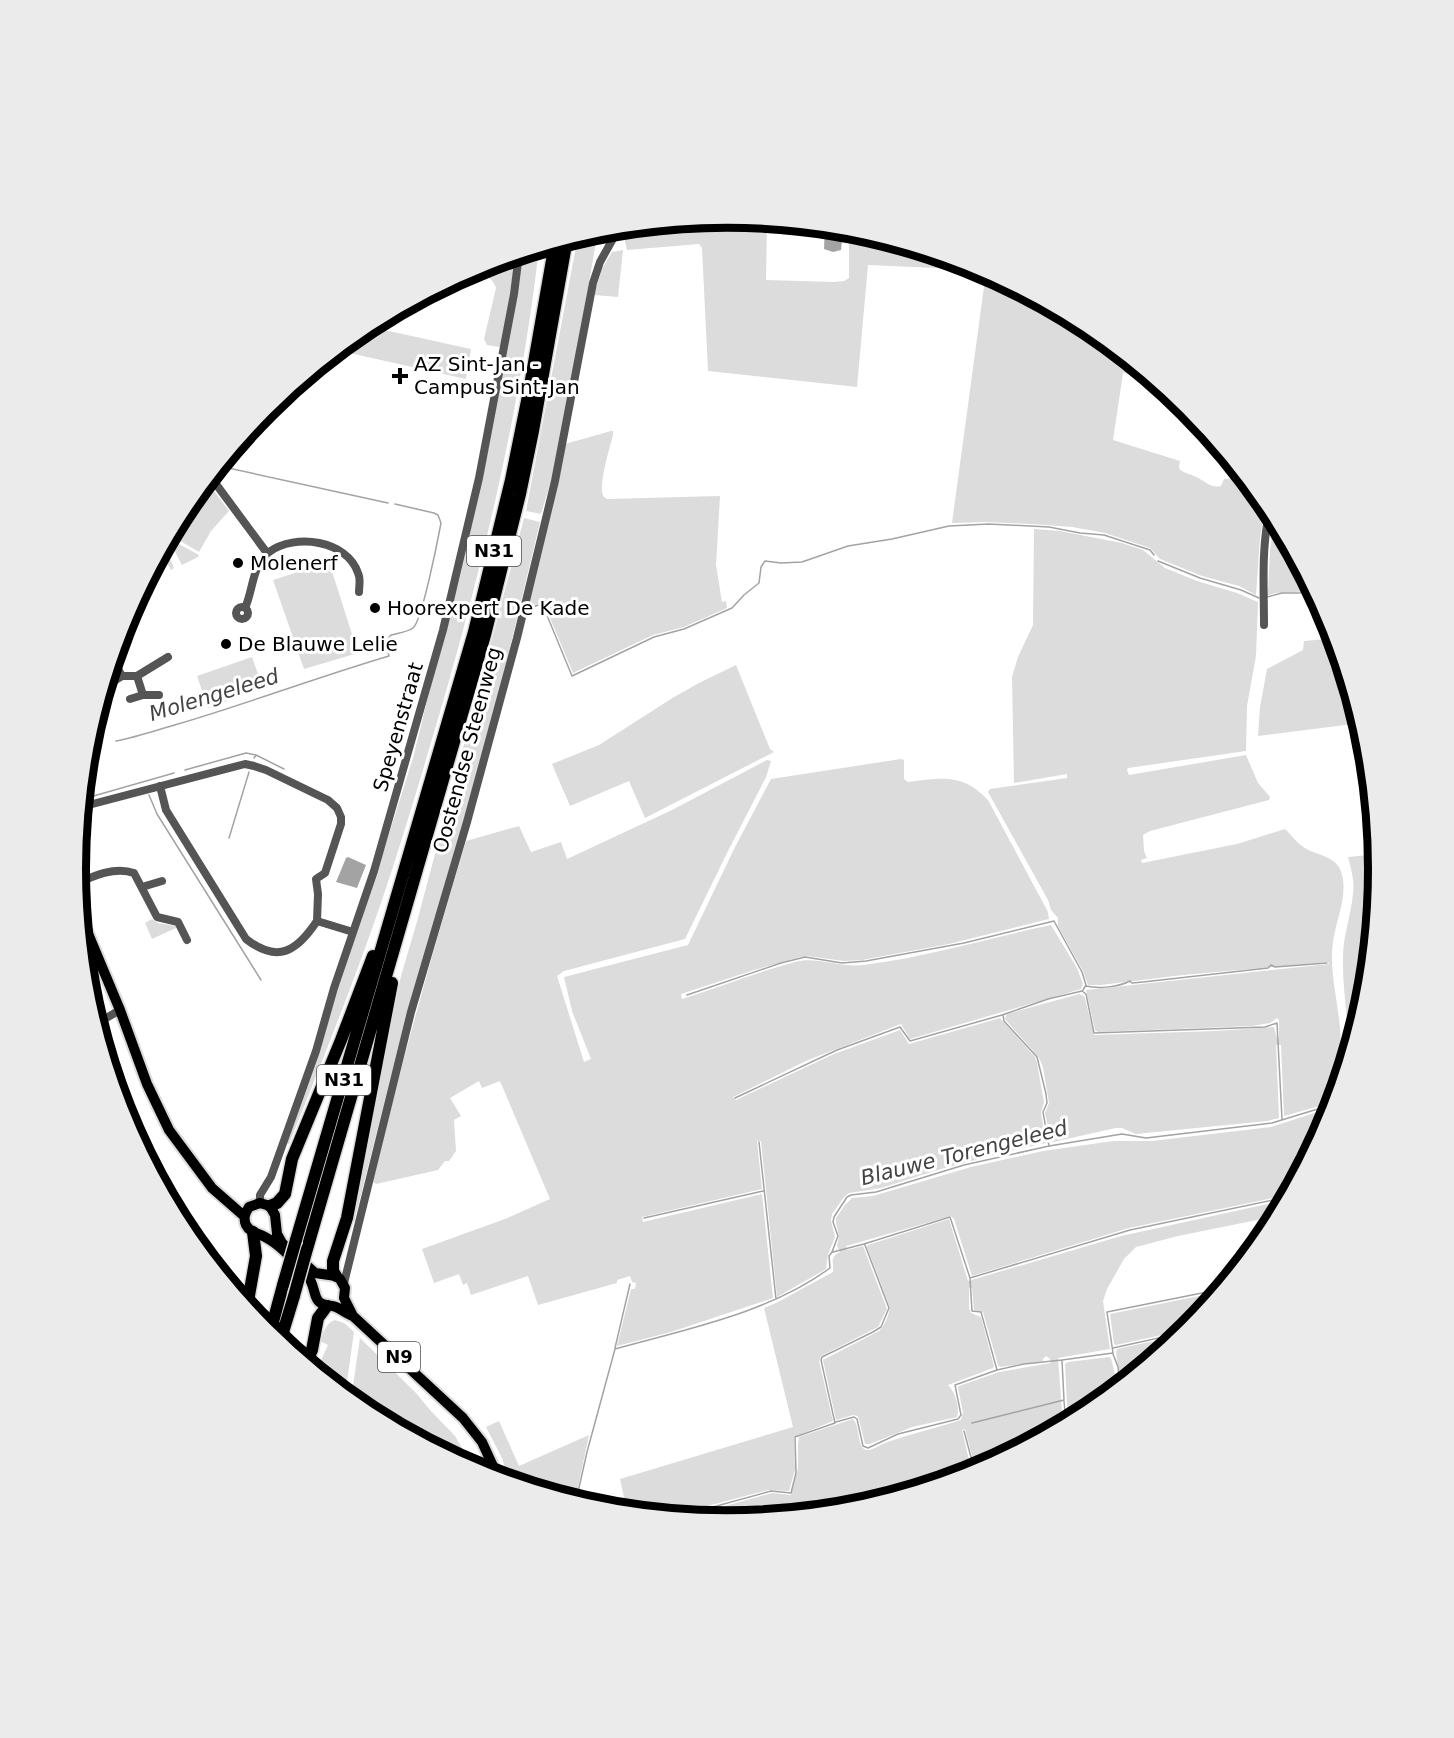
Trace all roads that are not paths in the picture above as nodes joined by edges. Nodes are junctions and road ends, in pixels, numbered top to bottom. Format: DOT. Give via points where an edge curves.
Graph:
graph roads {
  1 [pos="613,238"];
  2 [pos="566,248"];
  3 [pos="554,251"];
  4 [pos="518,263"];
  5 [pos="215,483"];
  6 [pos="1268,525"];
  7 [pos="267,554"];
  8 [pos="359,592"];
  9 [pos="247,605"];
  10 [pos="1264,626"];
  11 [pos="168,657"];
  12 [pos="118,669"];
  13 [pos="122,676"];
  14 [pos="137,676"];
  15 [pos="114,681"];
  16 [pos="143,695"];
  17 [pos="159,695"];
  18 [pos="130,699"];
  19 [pos="160,786"];
  20 [pos="89,805"];
  21 [pos="86,879"];
  22 [pos="162,881"];
  23 [pos="142,887"];
  24 [pos="391,920"];
  25 [pos="317,921"];
  26 [pos="353,932"];
  27 [pos="89,937"];
  28 [pos="187,940"];
  29 [pos="394,952"];
  30 [pos="120,1010"];
  31 [pos="103,1019"];
  32 [pos="257,1206"];
  33 [pos="253,1232"];
  34 [pos="334,1278"];
  35 [pos="249,1296"];
  36 [pos="344,1298"];
  37 [pos="331,1306"];
  38 [pos="353,1316"];
  39 [pos="273,1323"];
  40 [pos="283,1332"];
  41 [pos="309,1356"];
  42 [pos="493,1466"];
  1 -- 34 [label="street, Oostendse Steenweg" via="595,277 555,481 517,638 411,1012 366,1190"];
  2 -- 29 [label="highway, N31" via="533,431 486,635"];
  3 -- 24 [label="highway, N31" via="498,538"];
  4 -- 26 [label="street, Speyenstraat" via="479,478 450,601"];
  5 -- 7 [label="street"];
  6 -- 10 [label="street"];
  7 -- 8 [label="street" via="300,541 330,546 358,572"];
  7 -- 9 [label="street" via="253,580"];
  11 -- 14 [label="street"];
  12 -- 13 [label="street"];
  13 -- 14 [label="street"];
  13 -- 15 [label="street"];
  14 -- 16 [label="street"];
  16 -- 17 [label="street"];
  16 -- 18 [label="street"];
  19 -- 20 [label="street"];
  19 -- 25 [label="street" via="166,810 246,939 258,949 275,953 287,950 298,945"];
  19 -- 25 [label="street" via="245,764 332,802 341,820 325,873 316,879"];
  21 -- 23 [label="street" via="99,873 131,871"];
  22 -- 23 [label="street"];
  23 -- 28 [label="street" via="154,914 178,922"];
  24 -- 32 [label="highway" via="378,943 292,1159 285,1194 277,1203"];
  24 -- 39 [label="highway, N31, bridge"];
  25 -- 26 [label="street"];
  26 -- 32 [label="street, Speyenstraat" via="316,1051"];
  27 -- 30 [label="main road"];
  29 -- 34 [label="highway" via="395,967 346,1218 332,1266"];
  29 -- 40 [label="highway, N31, bridge"];
  30 -- 31 [label="street"];
  30 -- 32 [label="main road" via="147,1084 177,1144 218,1194"];
  32 -- 33 [label="main road" via="246,1226"];
  32 -- 34 [label="main road" via="275,1215 282,1243 312,1270"];
  33 -- 35 [label="highway" via="256,1256"];
  33 -- 37 [label="main road, Oostendse Steenweg / N9" via="266,1237 308,1275 317,1300"];
  34 -- 36 [label="main road, Oostendse Steenweg / N9" via="345,1288"];
  36 -- 37 [label="main road"];
  36 -- 38 [label="main road, Oostendse Steenweg / N9"];
  37 -- 38 [label="main road, Oostendse Steenweg / N9"];
  37 -- 41 [label="highway" via="318,1318"];
  38 -- 42 [label="main road, Oostendse Steenweg / N9" via="463,1418 482,1442"];
}
